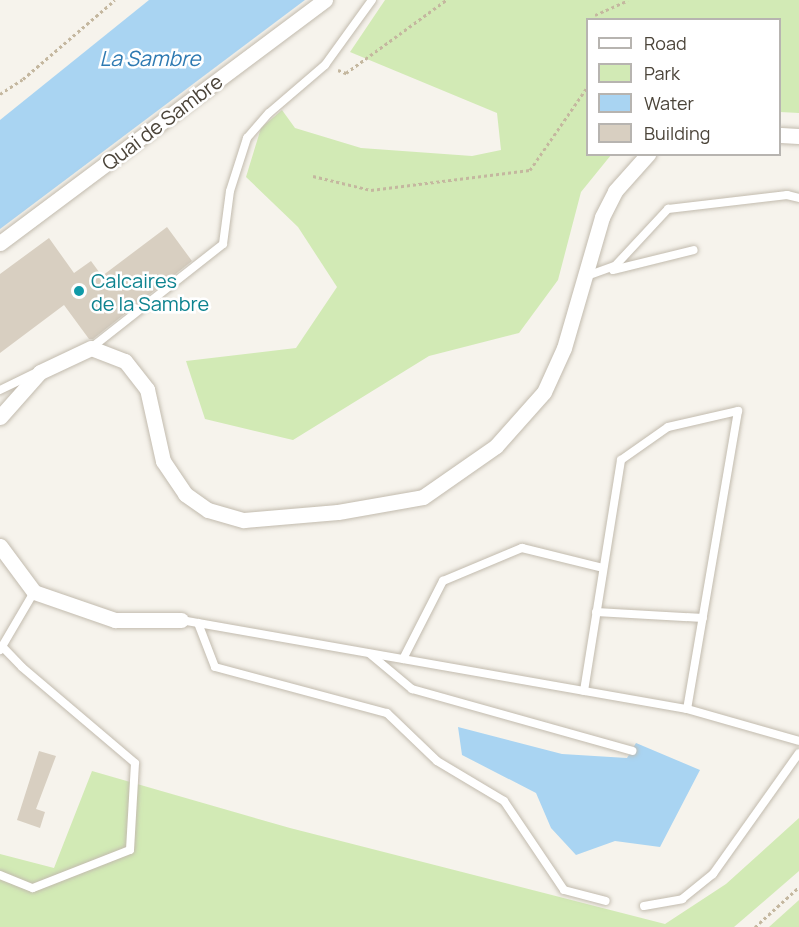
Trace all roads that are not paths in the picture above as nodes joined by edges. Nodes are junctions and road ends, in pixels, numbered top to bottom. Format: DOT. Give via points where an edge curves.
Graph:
graph roads {
  1 [pos="325,0"];
  2 [pos="372,0"];
  3 [pos="781,135"];
  4 [pos="799,136"];
  5 [pos="646,156"];
  6 [pos="799,198"];
  7 [pos="0,243"];
  8 [pos="694,250"];
  9 [pos="583,278"];
  10 [pos="92,348"];
  11 [pos="40,372"];
  12 [pos="0,390"];
  13 [pos="0,417"];
  14 [pos="0,546"];
  15 [pos="603,568"];
  16 [pos="34,591"];
  17 [pos="596,612"];
  18 [pos="703,618"];
  19 [pos="181,620"];
  20 [pos="198,623"];
  21 [pos="2,648"];
  22 [pos="369,653"];
  23 [pos="403,659"];
  24 [pos="584,691"];
  25 [pos="687,709"];
  26 [pos="799,741"];
  27 [pos="632,751"];
  28 [pos="799,753"];
  29 [pos="0,875"];
  30 [pos="606,901"];
  31 [pos="644,906"];
  1 -- 7 [label="street, Quai de Sambre"];
  2 -- 10 [label="lane" via="325,65 268,113 247,138 230,191 223,244"];
  3 -- 4 [label="street"];
  5 -- 9 [label="street" via="615,190"];
  6 -- 9 [label="lane" via="787,195 668,209 615,266"];
  8 -- 9 [label="lane"];
  9 -- 10 [label="street" via="564,348 544,392 496,446 423,497 339,513 244,520 208,510 185,494 163,460 147,389 124,361"];
  10 -- 11 [label="street"];
  11 -- 12 [label="lane"];
  11 -- 13 [label="street"];
  14 -- 16 [label="street"];
  15 -- 17 [label="lane"];
  15 -- 18 [label="lane" via="621,460 668,427 738,411"];
  15 -- 23 [label="lane" via="522,548 443,581"];
  16 -- 19 [label="street" via="115,620"];
  16 -- 21 [label="lane"];
  17 -- 18 [label="lane"];
  17 -- 24 [label="lane"];
  18 -- 25 [label="lane"];
  19 -- 20 [label="lane"];
  20 -- 22 [label="lane"];
  20 -- 30 [label="lane" via="215,667 387,713 437,761 504,801 564,890"];
  21 -- 29 [label="lane" via="135,763 130,850 33,888"];
  22 -- 23 [label="lane"];
  22 -- 27 [label="lane" via="412,689"];
  23 -- 24 [label="lane"];
  24 -- 25 [label="lane"];
  25 -- 26 [label="lane"];
  28 -- 31 [label="lane" via="713,874 682,899"];
}
